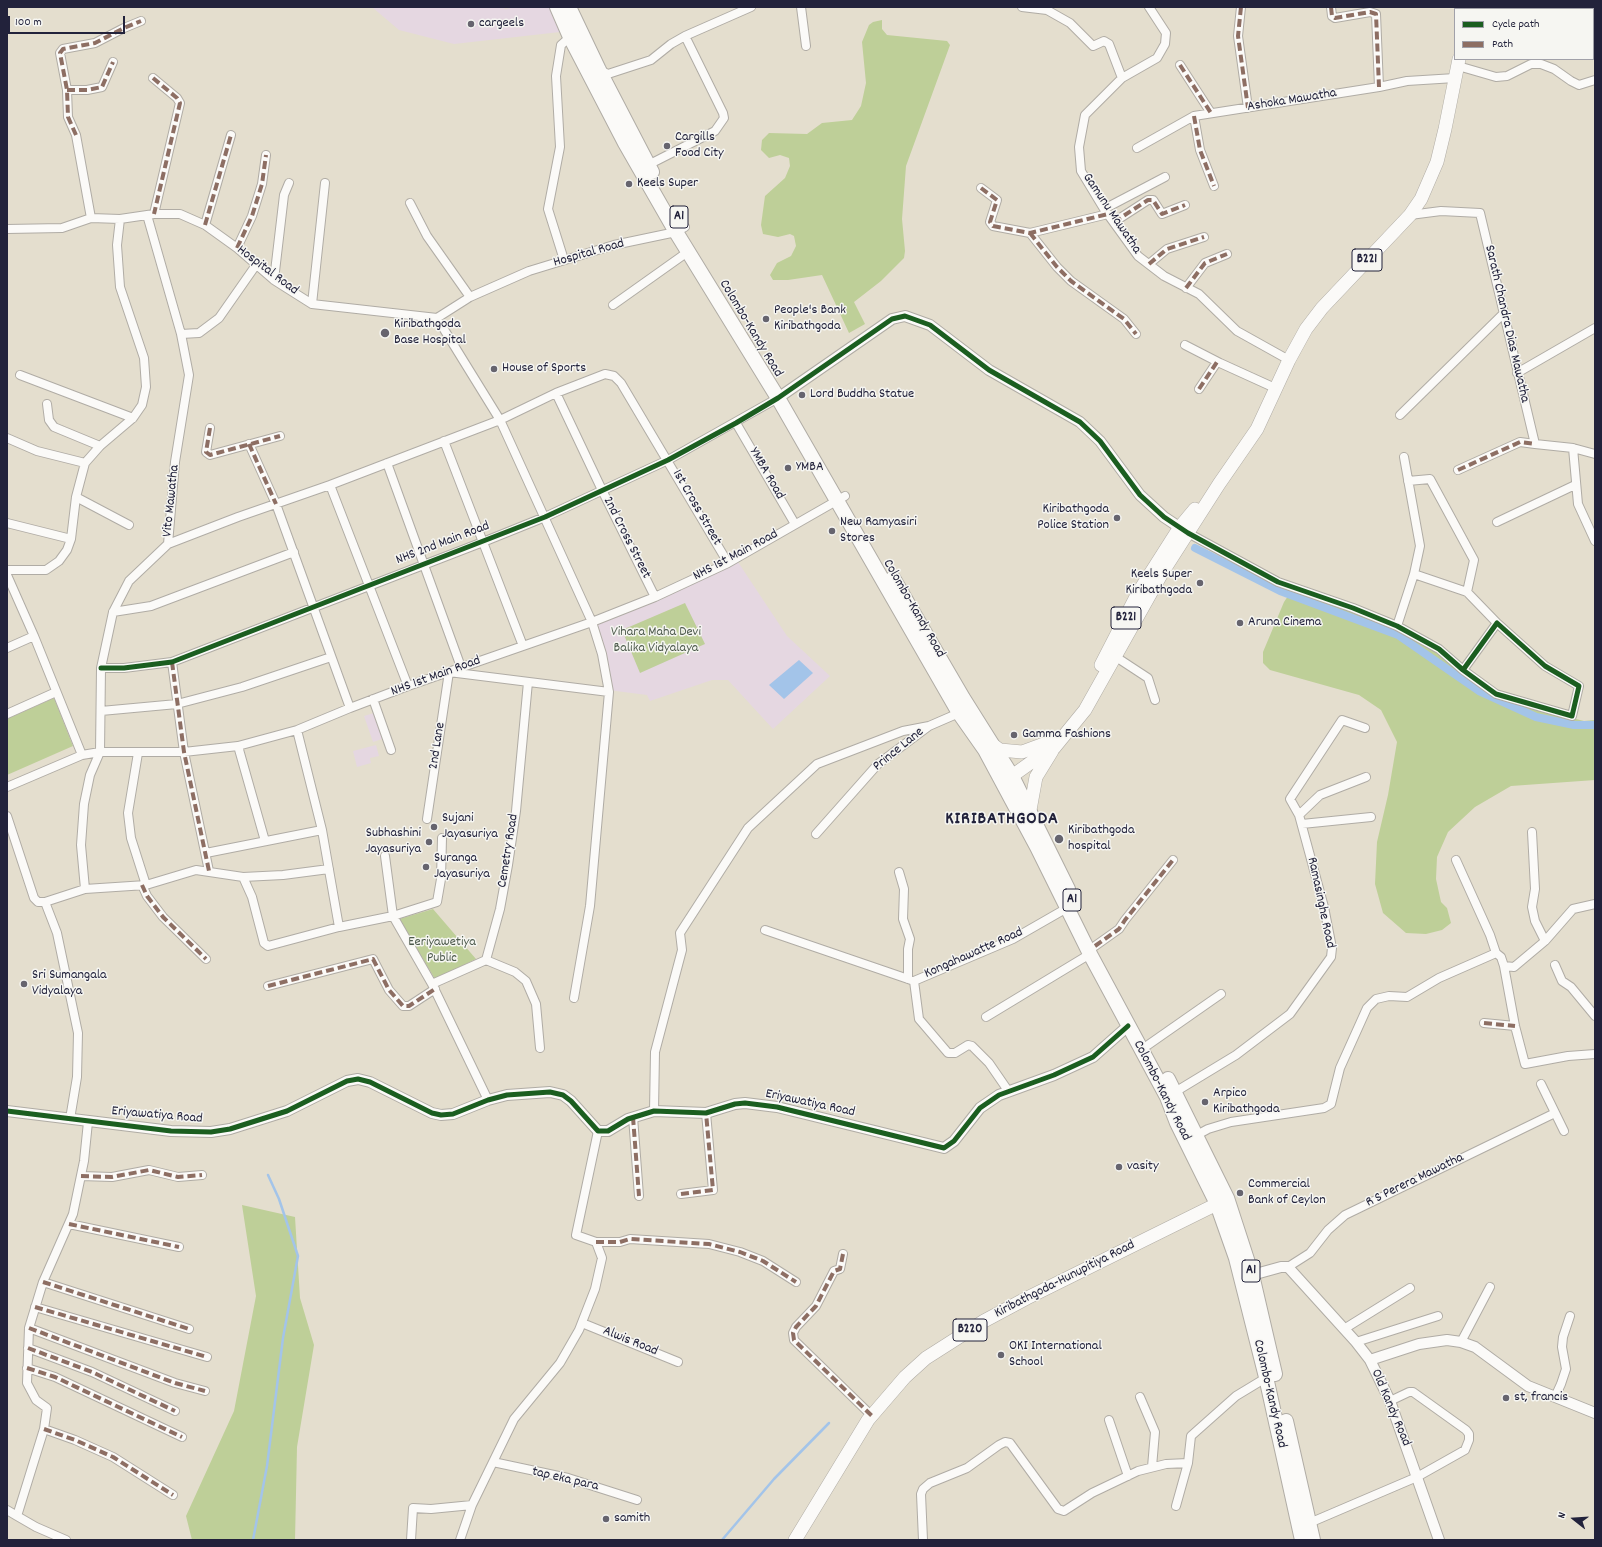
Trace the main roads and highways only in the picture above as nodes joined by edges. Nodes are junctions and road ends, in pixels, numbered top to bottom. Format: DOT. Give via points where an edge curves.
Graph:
graph roads {
  1 [pos="557,7"];
  2 [pos="569,7"];
  3 [pos="1458,67"];
  4 [pos="594,72"];
  5 [pos="680,230"];
  6 [pos="782,395"];
  7 [pos="841,498"];
  8 [pos="1184,530"];
  9 [pos="993,745"];
  10 [pos="1051,745"];
  11 [pos="1006,774"];
  12 [pos="1030,810"];
  13 [pos="1092,950"];
  14 [pos="1222,1201"];
  15 [pos="1271,1375"];
  16 [pos="1304,1530"];
  17 [pos="795,1540"];
  18 [pos="1313,1540"];
  1 -- 4 [label="highway, Colombo-Kandy Road / A1" via="570,37"];
  2 -- 4 [label="highway, Colombo-Kandy Road / A1"];
  3 -- 8 [label="main road, B221" via="1437,162 1421,200 1410,215 1322,308 1306,329 1245,449"];
  4 -- 5 [label="highway, Colombo-Kandy Road / A1" via="648,165"];
  4 -- 5 [label="highway, Colombo-Kandy Road / A1" via="624,142"];
  5 -- 6 [label="highway, Colombo-Kandy Road / A1"];
  5 -- 6 [label="highway, Colombo-Kandy Road / A1" via="689,251"];
  6 -- 7 [label="highway, Colombo-Kandy Road / A1"];
  7 -- 9 [label="highway, Colombo-Kandy Road / A1"];
  7 -- 11 [label="highway, Colombo-Kandy Road / A1" via="959,713"];
  8 -- 10 [label="main road, B221" via="1138,593 1086,694"];
  8 -- 10 [label="main road, B221" via="1086,710"];
  9 -- 10 [label="main road" via="1000,750 1022,752"];
  9 -- 11 [label="highway, Colombo-Kandy Road / A1"];
  10 -- 11 [label="main road, B221"];
  10 -- 12 [label="main road" via="1036,777"];
  11 -- 12 [label="highway, Colombo-Kandy Road / A1"];
  11 -- 13 [label="highway, Colombo-Kandy Road / A1" via="1067,908"];
  12 -- 13 [label="highway, Colombo-Kandy Road / A1"];
  13 -- 14 [label="highway, Colombo-Kandy Road / A1" via="1128,1026 1167,1097 1177,1123"];
  13 -- 14 [label="highway, Colombo-Kandy Road / A1" via="1175,1092 1196,1135"];
  14 -- 15 [label="highway, Colombo-Kandy Road / A1"];
  14 -- 15 [label="highway, Colombo-Kandy Road / A1" via="1252,1275"];
  14 -- 17 [label="main road, Kiribathgoda-Hunupitiya Road / B220" via="984,1321 926,1358 905,1377 872,1416"];
  15 -- 16 [label="highway, Colombo-Kandy Road / A1"];
  16 -- 18 [label="highway, Colombo-Kandy Road / A1"];
}
